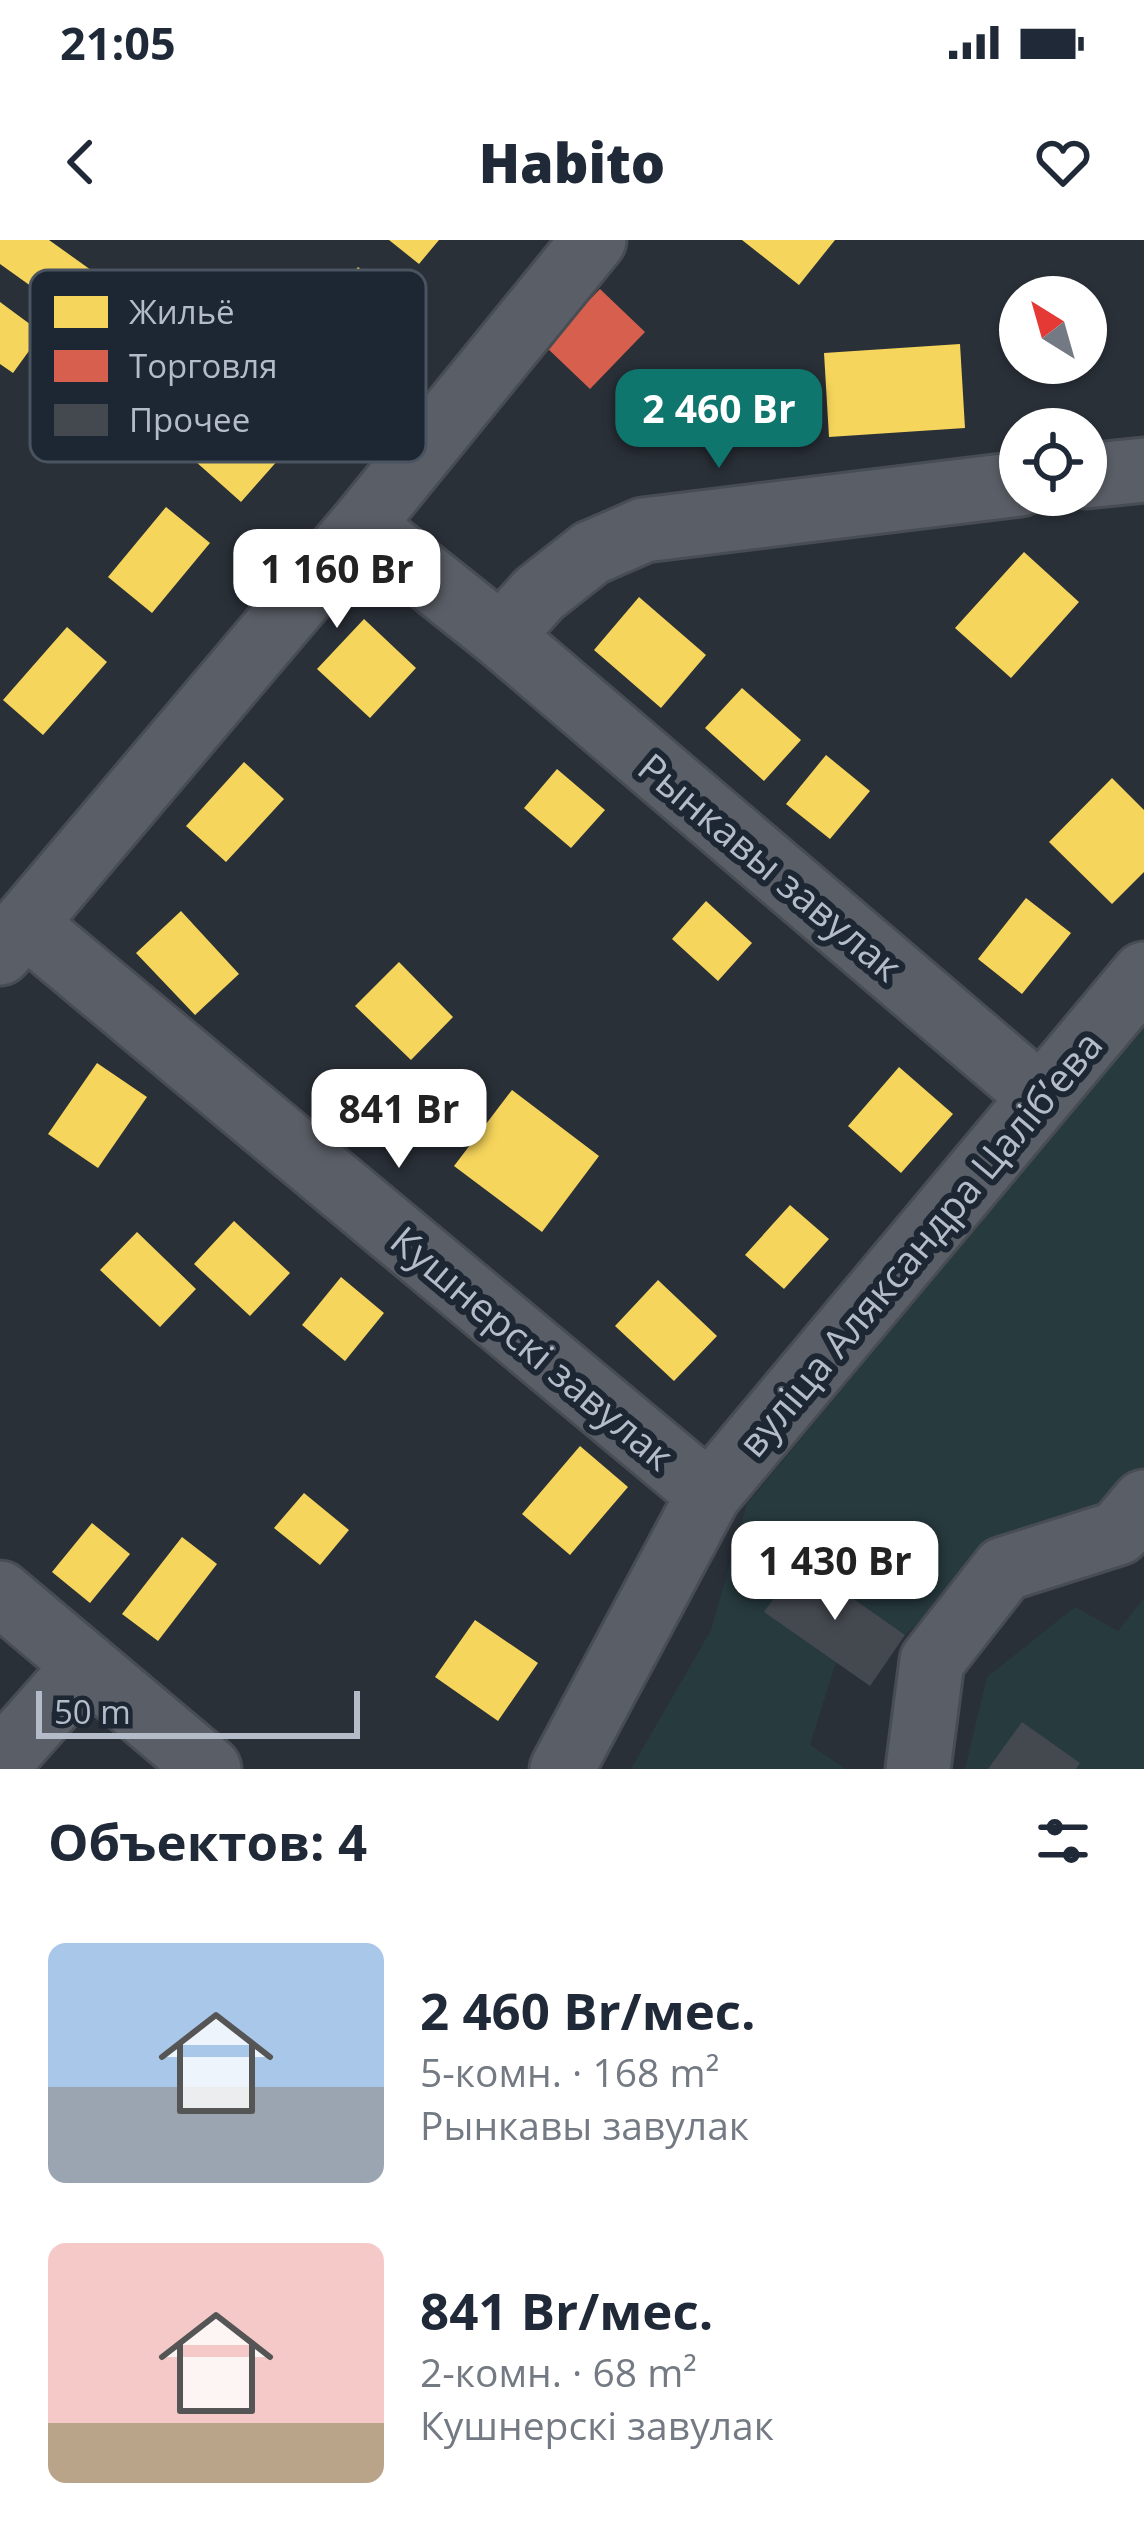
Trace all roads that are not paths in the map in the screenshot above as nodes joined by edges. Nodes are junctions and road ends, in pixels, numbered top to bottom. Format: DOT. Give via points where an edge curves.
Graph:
graph roads {
  1 [pos="594,240"];
  2 [pos="426,446"];
  3 [pos="413,462"];
  4 [pos="1144,470"];
  5 [pos="1107,474"];
  6 [pos="999,487"];
  7 [pos="362,524"];
  8 [pos="501,636"];
  9 [pos="13,939"];
  10 [pos="1144,974"];
  11 [pos="1041,1097"];
  12 [pos="709,1494"];
  13 [pos="1144,1502"];
  14 [pos="0,1593"];
  15 [pos="86,1665"];
  16 [pos="0,1762"];
  17 [pos="209,1769"];
  18 [pos="562,1769"];
  19 [pos="918,1769"];
  1 -- 2 [label="street"];
  3 -- 7 [label="street"];
  4 -- 5 [label="street"];
  6 -- 8 [label="street" via="644,530 591,553"];
  7 -- 8 [label="street, Рынкавы завулак"];
  7 -- 9 [label="street"];
  8 -- 11 [label="street, Рынкавы завулак"];
  9 -- 12 [label="street, Кушнерскі завулак"];
  10 -- 11 [label="street, вуліца Аляксандра Цалібʼева"];
  11 -- 12 [label="street, вуліца Аляксандра Цалібʼева"];
  12 -- 18 [label="street, вуліца Аляксандра Цалібʼева"];
  13 -- 19 [label="street" via="1118,1533 1004,1569 932,1661"];
  14 -- 15 [label="street"];
  15 -- 16 [label="street"];
  15 -- 17 [label="street"];
}
